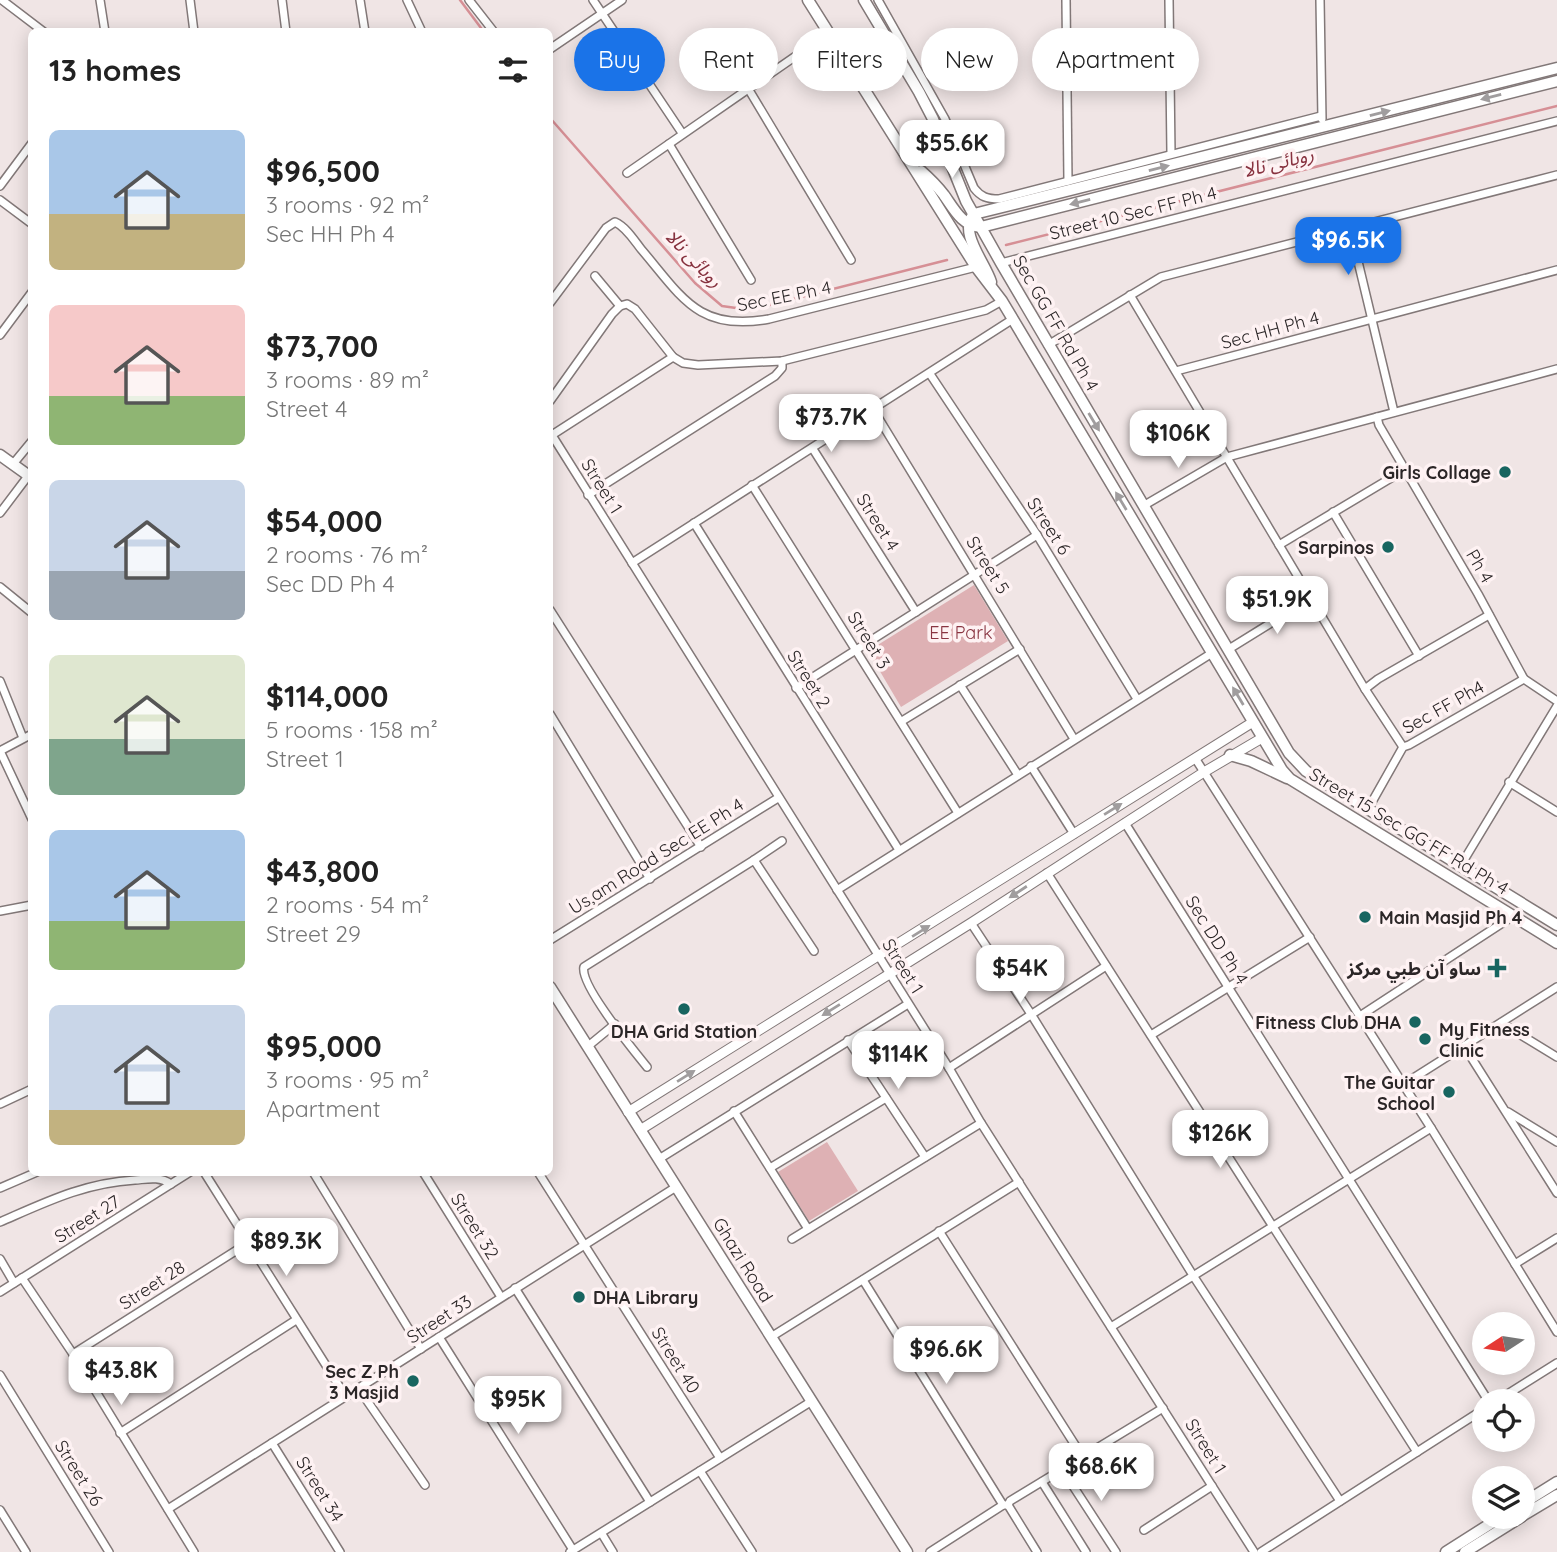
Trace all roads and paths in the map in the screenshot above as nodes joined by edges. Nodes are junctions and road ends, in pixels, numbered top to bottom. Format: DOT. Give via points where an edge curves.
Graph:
graph roads {
  1 [pos="1,0"];
  2 [pos="100,0"];
  3 [pos="190,0"];
  4 [pos="282,0"];
  5 [pos="359,0"];
  6 [pos="407,0"];
  7 [pos="469,0"];
  8 [pos="593,0"];
  9 [pos="622,0"];
  10 [pos="808,0"];
  11 [pos="1066,0"];
  12 [pos="1169,0"];
  13 [pos="1320,0"];
  14 [pos="871,1"];
  15 [pos="603,13"];
  16 [pos="39,28"];
  17 [pos="104,28"];
  18 [pos="194,28"];
  19 [pos="286,28"];
  20 [pos="364,28"];
  21 [pos="420,28"];
  22 [pos="491,28"];
  23 [pos="826,28"];
  24 [pos="553,47"];
  25 [pos="1557,68"];
  26 [pos="1557,80"];
  27 [pos="747,91"];
  28 [pos="750,91"];
  29 [pos="866,91"];
  30 [pos="1557,121"];
  31 [pos="1322,122"];
  32 [pos="682,133"];
  33 [pos="669,144"];
  34 [pos="28,149"];
  35 [pos="1199,152"];
  36 [pos="1171,153"];
  37 [pos="910,160"];
  38 [pos="627,173"];
  39 [pos="1557,175"];
  40 [pos="1068,181"];
  41 [pos="0,186"];
  42 [pos="0,200"];
  43 [pos="971,219"];
  44 [pos="28,221"];
  45 [pos="981,227"];
  46 [pos="1350,228"];
  47 [pos="851,260"];
  48 [pos="1001,263"];
  49 [pos="976,267"];
  50 [pos="1557,270"];
  51 [pos="595,276"];
  52 [pos="751,280"];
  53 [pos="993,287"];
  54 [pos="1130,295"];
  55 [pos="28,297"];
  56 [pos="553,299"];
  57 [pos="1002,301"];
  58 [pos="620,306"];
  59 [pos="1013,319"];
  60 [pos="1372,320"];
  61 [pos="0,335"];
  62 [pos="1048,345"];
  63 [pos="674,357"];
  64 [pos="782,361"];
  65 [pos="1557,369"];
  66 [pos="1175,371"];
  67 [pos="930,374"];
  68 [pos="553,397"];
  69 [pos="873,409"];
  70 [pos="1394,412"];
  71 [pos="1377,417"];
  72 [pos="553,432"];
  73 [pos="553,436"];
  74 [pos="28,446"];
  75 [pos="813,449"];
  76 [pos="0,455"];
  77 [pos="1227,457"];
  78 [pos="13,464"];
  79 [pos="1406,469"];
  80 [pos="28,475"];
  81 [pos="28,479"];
  82 [pos="752,485"];
  83 [pos="589,495"];
  84 [pos="1143,506"];
  85 [pos="1333,512"];
  86 [pos="0,513"];
  87 [pos="694,523"];
  88 [pos="1037,536"];
  89 [pos="1279,545"];
  90 [pos="632,563"];
  91 [pos="975,576"];
  92 [pos="0,587"];
  93 [pos="1311,598"];
  94 [pos="28,610"];
  95 [pos="916,612"];
  96 [pos="553,615"];
  97 [pos="1489,615"];
  98 [pos="1020,649"];
  99 [pos="1228,649"];
  100 [pos="857,650"];
  101 [pos="1212,653"];
  102 [pos="1419,656"];
  103 [pos="1524,679"];
  104 [pos="0,681"];
  105 [pos="960,685"];
  106 [pos="796,688"];
  107 [pos="1365,689"];
  108 [pos="1137,699"];
  109 [pos="1557,704"];
  110 [pos="553,719"];
  111 [pos="902,721"];
  112 [pos="1253,722"];
  113 [pos="28,736"];
  114 [pos="1262,737"];
  115 [pos="23,738"];
  116 [pos="1074,739"];
  117 [pos="1403,747"];
  118 [pos="1230,755"];
  119 [pos="1195,758"];
  120 [pos="1031,766"];
  121 [pos="1204,772"];
  122 [pos="1018,775"];
  123 [pos="1290,779"];
  124 [pos="1509,782"];
  125 [pos="778,798"];
  126 [pos="28,810"];
  127 [pos="1368,810"];
  128 [pos="1557,811"];
  129 [pos="958,813"];
  130 [pos="1125,823"];
  131 [pos="1074,834"];
  132 [pos="782,841"];
  133 [pos="701,847"];
  134 [pos="900,850"];
  135 [pos="754,860"];
  136 [pos="1461,865"];
  137 [pos="1047,873"];
  138 [pos="650,879"];
  139 [pos="837,890"];
  140 [pos="28,906"];
  141 [pos="0,911"];
  142 [pos="1513,916"];
  143 [pos="971,923"];
  144 [pos="1557,925"];
  145 [pos="1310,937"];
  146 [pos="553,938"];
  147 [pos="1557,942"];
  148 [pos="814,951"];
  149 [pos="879,957"];
  150 [pos="1106,966"];
  151 [pos="889,974"];
  152 [pos="1557,978"];
  153 [pos="1228,987"];
  154 [pos="1556,988"];
  155 [pos="553,992"];
  156 [pos="908,1004"];
  157 [pos="1031,1014"];
  158 [pos="1360,1016"];
  159 [pos="1501,1023"];
  160 [pos="615,1024"];
  161 [pos="1151,1035"];
  162 [pos="848,1040"];
  163 [pos="1464,1046"];
  164 [pos="587,1047"];
  165 [pos="1557,1057"];
  166 [pos="647,1067"];
  167 [pos="949,1068"];
  168 [pos="1404,1084"];
  169 [pos="28,1091"];
  170 [pos="886,1098"];
  171 [pos="0,1104"];
  172 [pos="734,1111"];
  173 [pos="628,1112"];
  174 [pos="1507,1112"];
  175 [pos="981,1123"];
  176 [pos="1431,1128"];
  177 [pos="640,1130"];
  178 [pos="1557,1142"];
  179 [pos="925,1157"];
  180 [pos="659,1159"];
  181 [pos="770,1168"];
  182 [pos="28,1176"];
  183 [pos="184,1176"];
  184 [pos="206,1176"];
  185 [pos="315,1176"];
  186 [pos="425,1176"];
  187 [pos="541,1176"];
  188 [pos="1350,1180"];
  189 [pos="1019,1182"];
  190 [pos="171,1184"];
  191 [pos="676,1187"];
  192 [pos="0,1188"];
  193 [pos="1557,1193"];
  194 [pos="0,1222"];
  195 [pos="1274,1227"];
  196 [pos="808,1228"];
  197 [pos="939,1231"];
  198 [pos="1557,1238"];
  199 [pos="792,1239"];
  200 [pos="247,1243"];
  201 [pos="585,1247"];
  202 [pos="0,1259"];
  203 [pos="1515,1265"];
  204 [pos="1194,1277"];
  205 [pos="22,1278"];
  206 [pos="863,1280"];
  207 [pos="14,1283"];
  208 [pos="515,1288"];
  209 [pos="0,1292"];
  210 [pos="501,1297"];
  211 [pos="296,1320"];
  212 [pos="1111,1327"];
  213 [pos="1557,1332"];
  214 [pos="771,1336"];
  215 [pos="439,1337"];
  216 [pos="421,1349"];
  217 [pos="73,1354"];
  218 [pos="1557,1363"];
  219 [pos="0,1375"];
  220 [pos="359,1389"];
  221 [pos="1481,1389"];
  222 [pos="1516,1389"];
  223 [pos="346,1397"];
  224 [pos="812,1401"];
  225 [pos="1163,1408"];
  226 [pos="1472,1417"];
  227 [pos="120,1433"];
  228 [pos="272,1443"];
  229 [pos="1417,1452"];
  230 [pos="1082,1457"];
  231 [pos="720,1458"];
  232 [pos="1062,1469"];
  233 [pos="699,1471"];
  234 [pos="1042,1482"];
  235 [pos="1557,1482"];
  236 [pos="425,1485"];
  237 [pos="1212,1486"];
  238 [pos="1557,1495"];
  239 [pos="1535,1496"];
  240 [pos="1339,1501"];
  241 [pos="650,1502"];
  242 [pos="1006,1505"];
  243 [pos="168,1509"];
  244 [pos="1535,1509"];
  245 [pos="0,1510"];
  246 [pos="1482,1529"];
  247 [pos="1502,1529"];
  248 [pos="1144,1530"];
  249 [pos="602,1534"];
  250 [pos="571,1551"];
  251 [pos="26,1552"];
  252 [pos="109,1552"];
  253 [pos="194,1552"];
  254 [pos="341,1552"];
  255 [pos="613,1552"];
  256 [pos="752,1552"];
  257 [pos="907,1552"];
  258 [pos="930,1552"];
  259 [pos="1037,1552"];
  260 [pos="1086,1552"];
  261 [pos="1116,1552"];
  262 [pos="1254,1552"];
  263 [pos="1261,1552"];
  264 [pos="1446,1552"];
  265 [pos="1465,1552"];
  1 -- 16 [label="street"];
  2 -- 17 [label="street"];
  3 -- 18 [label="street"];
  4 -- 19 [label="street"];
  5 -- 20 [label="street"];
  6 -- 21 [label="street"];
  7 -- 22 [label="street"];
  8 -- 15 [label="street"];
  9 -- 15 [label="street"];
  10 -- 23 [label="main road"];
  11 -- 40 [label="street"];
  12 -- 36 [label="street"];
  13 -- 31 [label="street"];
  14 -- 40 [label="street" via="945,119 980,195 999,198"];
  14 -- 43 [label="main road" via="924,101"];
  15 -- 24 [label="street"];
  15 -- 32 [label="street"];
  31 -- 25 [label="main road, one-way"];
  26 -- 45 [label="main road, one-way"];
  27 -- 32 [label="street"];
  28 -- 47 [label="street"];
  29 -- 37 [label="main road"];
  30 -- 48 [label="street, Street 10 Sec FF Ph 4"];
  31 -- 35 [label="main road"];
  32 -- 33 [label="street"];
  33 -- 38 [label="street"];
  33 -- 52 [label="street"];
  34 -- 41 [label="street"];
  35 -- 36 [label="street"];
  43 -- 35 [label="main road, one-way"];
  36 -- 40 [label="street"];
  37 -- 43 [label="main road" via="955,212"];
  37 -- 49 [label="main road, Street 15 Sec GG FF Rd Ph 4"];
  39 -- 46 [label="street"];
  42 -- 44 [label="street"];
  43 -- 45 [label="main road, Sec GG FF Rd Ph 4"];
  43 -- 53 [label="main road" via="969,236"];
  45 -- 48 [label="main road, Sec GG FF Rd Ph 4"];
  46 -- 54 [label="street" via="1161,277"];
  46 -- 60 [label="street"];
  48 -- 62 [label="main road, Sec GG FF Rd Ph 4"];
  49 -- 53 [label="main road, Street 15 Sec GG FF Rd Ph 4"];
  49 -- 56 [label="street, Sec EE Ph 4" via="768,319 723,322 685,300 615,222"];
  50 -- 60 [label="street, Sec HH Ph 4"];
  51 -- 58 [label="street"];
  53 -- 57 [label="main road, Street 15 Sec GG FF Rd Ph 4"];
  54 -- 62 [label="street"];
  54 -- 66 [label="street"];
  55 -- 61 [label="street"];
  57 -- 59 [label="main road, Street 15 Sec GG FF Rd Ph 4"];
  57 -- 64 [label="street" via="986,310"];
  58 -- 63 [label="street" via="635,309"];
  58 -- 68 [label="street"];
  59 -- 67 [label="street"];
  101 -- 59 [label="main road, Street 15 Sec GG FF Rd Ph 4, one-way"];
  60 -- 66 [label="street, Sec HH Ph 4"];
  60 -- 70 [label="street"];
  62 -- 84 [label="main road, Sec GG FF Rd Ph 4, one-way"];
  63 -- 64 [label="street" via="698,365"];
  63 -- 72 [label="street"];
  64 -- 83 [label="street" via="775,376"];
  65 -- 70 [label="street"];
  66 -- 77 [label="street"];
  67 -- 69 [label="street"];
  67 -- 88 [label="street, Street 6"];
  69 -- 75 [label="street"];
  69 -- 91 [label="street, Street 5"];
  70 -- 71 [label="street"];
  71 -- 77 [label="street"];
  71 -- 79 [label="street, Ph 4"];
  73 -- 83 [label="street, Street 1"];
  74 -- 78 [label="street"];
  75 -- 82 [label="street"];
  75 -- 95 [label="street, Street 4"];
  76 -- 78 [label="main road"];
  77 -- 84 [label="street"];
  77 -- 89 [label="street"];
  78 -- 80 [label="main road"];
  79 -- 85 [label="street"];
  79 -- 97 [label="street, Ph 4"];
  81 -- 86 [label="street"];
  82 -- 87 [label="street"];
  82 -- 100 [label="street, Street 3"];
  83 -- 90 [label="street, Street 1"];
  84 -- 99 [label="main road, Sec GG FF Rd Ph 4"];
  85 -- 89 [label="street"];
  85 -- 102 [label="street"];
  87 -- 90 [label="street"];
  87 -- 106 [label="street, Street 2"];
  88 -- 91 [label="street"];
  88 -- 108 [label="street, Street 6"];
  89 -- 93 [label="street"];
  90 -- 125 [label="street, Street 1"];
  91 -- 95 [label="street"];
  91 -- 98 [label="street, Street 5"];
  92 -- 94 [label="street"];
  93 -- 99 [label="street"];
  93 -- 107 [label="street"];
  95 -- 100 [label="street"];
  96 -- 133 [label="street"];
  97 -- 102 [label="street"];
  97 -- 103 [label="street, Ph 4"];
  98 -- 105 [label="street"];
  98 -- 116 [label="street, Street 5"];
  99 -- 127 [label="main road, Sec GG FF Rd Ph 4" via="1297,764"];
  100 -- 106 [label="street"];
  100 -- 111 [label="street, Street 3"];
  101 -- 108 [label="street"];
  112 -- 101 [label="main road, Street 15 Sec GG FF Rd Ph 4, one-way"];
  102 -- 107 [label="street"];
  103 -- 109 [label="street"];
  103 -- 117 [label="street, Sec FF Ph4"];
  104 -- 115 [label="street"];
  105 -- 111 [label="street"];
  105 -- 122 [label="street"];
  106 -- 134 [label="street, Street 2"];
  107 -- 117 [label="street"];
  108 -- 116 [label="street"];
  109 -- 124 [label="street"];
  110 -- 138 [label="street"];
  111 -- 129 [label="street, Street 3"];
  112 -- 114 [label="main road, Street 15 Sec GG FF Rd Ph 4"];
  112 -- 119 [label="street"];
  113 -- 115 [label="street"];
  114 -- 118 [label="street"];
  114 -- 123 [label="main road, Street 15 Sec GG FF Rd Ph 4"];
  115 -- 126 [label="street" via="1,751"];
  116 -- 120 [label="street"];
  117 -- 127 [label="street, Sec FF Ph4"];
  118 -- 121 [label="street"];
  118 -- 123 [label="main road"];
  119 -- 121 [label="street"];
  131 -- 119 [label="street, one-way"];
  120 -- 122 [label="street"];
  120 -- 131 [label="street"];
  121 -- 130 [label="street"];
  121 -- 145 [label="street"];
  122 -- 129 [label="street"];
  123 -- 142 [label="main road, Street 15 Sec GG FF Rd Ph 4"];
  124 -- 128 [label="street"];
  124 -- 136 [label="street"];
  125 -- 133 [label="street, Us,am Road Sec EE Ph 4"];
  125 -- 139 [label="street, Street 1"];
  127 -- 136 [label="main road, Sec GG FF Rd Ph 4"];
  129 -- 134 [label="street"];
  130 -- 137 [label="street"];
  130 -- 153 [label="street, Sec DD Ph 4"];
  149 -- 131 [label="street, one-way"];
  132 -- 135 [label="street"];
  133 -- 138 [label="street, Us,am Road Sec EE Ph 4"];
  134 -- 139 [label="street"];
  135 -- 148 [label="street"];
  135 -- 160 [label="street" via="584,967 588,985"];
  136 -- 144 [label="main road, Sec GG FF Rd Ph 4"];
  137 -- 143 [label="street, one-way"];
  137 -- 150 [label="street"];
  138 -- 146 [label="street, Us,am Road Sec EE Ph 4"];
  139 -- 149 [label="street, Street 1"];
  140 -- 141 [label="street"];
  142 -- 147 [label="main road, Street 15 Sec GG FF Rd Ph 4"];
  142 -- 158 [label="street"];
  143 -- 151 [label="street"];
  143 -- 157 [label="street"];
  145 -- 153 [label="street"];
  145 -- 158 [label="street"];
  149 -- 151 [label="street, Street 1"];
  173 -- 149 [label="street, one-way"];
  150 -- 157 [label="street"];
  150 -- 161 [label="street"];
  151 -- 156 [label="street, Street 1"];
  151 -- 177 [label="street, one-way"];
  152 -- 154 [label="street"];
  153 -- 161 [label="street"];
  153 -- 188 [label="street, Sec DD Ph 4"];
  154 -- 159 [label="street"];
  155 -- 164 [label="main road, Ghazi Road"];
  156 -- 162 [label="street"];
  156 -- 167 [label="street, Street 1"];
  157 -- 167 [label="street"];
  157 -- 204 [label="street"];
  158 -- 168 [label="street"];
  159 -- 163 [label="street"];
  159 -- 165 [label="street"];
  160 -- 164 [label="street"];
  160 -- 166 [label="street"];
  161 -- 195 [label="street"];
  162 -- 170 [label="street"];
  162 -- 172 [label="street"];
  163 -- 168 [label="street"];
  163 -- 174 [label="street"];
  164 -- 173 [label="main road, Ghazi Road"];
  167 -- 175 [label="street, Street 1"];
  168 -- 176 [label="street"];
  169 -- 171 [label="street"];
  170 -- 179 [label="street"];
  170 -- 181 [label="street"];
  172 -- 180 [label="street"];
  172 -- 181 [label="street"];
  173 -- 177 [label="main road, Ghazi Road"];
  174 -- 178 [label="street"];
  174 -- 193 [label="street"];
  175 -- 179 [label="street"];
  175 -- 189 [label="street, Street 1"];
  176 -- 188 [label="street"];
  176 -- 203 [label="street"];
  177 -- 180 [label="main road, Ghazi Road"];
  179 -- 196 [label="street"];
  180 -- 191 [label="main road, Ghazi Road"];
  181 -- 196 [label="street"];
  182 -- 192 [label="street"];
  183 -- 190 [label="street, Street 27"];
  184 -- 200 [label="street"];
  185 -- 216 [label="street"];
  186 -- 210 [label="street, Street 32"];
  187 -- 201 [label="street, Street 40"];
  188 -- 195 [label="street"];
  188 -- 221 [label="street, Sec DD Ph 4"];
  189 -- 197 [label="street"];
  189 -- 212 [label="street, Street 1"];
  190 -- 194 [label="street" via="162,1178 85,1187"];
  190 -- 205 [label="street, Street 27"];
  191 -- 201 [label="street, Street 33"];
  191 -- 214 [label="main road, Ghazi Road"];
  195 -- 204 [label="street"];
  195 -- 229 [label="street"];
  196 -- 199 [label="street"];
  197 -- 206 [label="street"];
  197 -- 230 [label="street"];
  198 -- 203 [label="street"];
  200 -- 211 [label="street"];
  200 -- 217 [label="street, Street 28"];
  201 -- 208 [label="street, Street 33"];
  201 -- 231 [label="street, Street 40"];
  202 -- 207 [label="street"];
  203 -- 213 [label="street"];
  204 -- 212 [label="street"];
  204 -- 240 [label="street"];
  205 -- 207 [label="street, Street 27"];
  205 -- 217 [label="street"];
  206 -- 214 [label="street"];
  206 -- 242 [label="street"];
  207 -- 209 [label="street, Street 27"];
  208 -- 210 [label="street, Street 33"];
  208 -- 241 [label="street"];
  210 -- 215 [label="street, Street 33"];
  211 -- 223 [label="street"];
  211 -- 227 [label="street"];
  212 -- 225 [label="street, Street 1"];
  214 -- 224 [label="main road, Ghazi Road"];
  215 -- 216 [label="street, Street 33"];
  215 -- 250 [label="street"];
  216 -- 220 [label="street, Street 33"];
  217 -- 227 [label="street"];
  218 -- 222 [label="street"];
  219 -- 252 [label="street, Street 26"];
  220 -- 223 [label="street, Street 33"];
  220 -- 236 [label="street"];
  223 -- 228 [label="street, Street 33"];
  224 -- 231 [label="street"];
  224 -- 257 [label="main road, Ghazi Road"];
  225 -- 230 [label="street"];
  225 -- 237 [label="street, Street 1"];
  226 -- 229 [label="street"];
  227 -- 243 [label="street"];
  228 -- 243 [label="street, Street 33"];
  228 -- 254 [label="street, Street 34"];
  229 -- 240 [label="street"];
  230 -- 232 [label="street"];
  231 -- 233 [label="street"];
  232 -- 234 [label="street"];
  232 -- 261 [label="street"];
  233 -- 241 [label="street"];
  233 -- 256 [label="street"];
  234 -- 242 [label="street"];
  234 -- 260 [label="street"];
  235 -- 239 [label="main road"];
  237 -- 248 [label="street"];
  237 -- 262 [label="street, Street 1"];
  238 -- 244 [label="main road"];
  240 -- 263 [label="street"];
  241 -- 249 [label="street"];
  242 -- 258 [label="street"];
  242 -- 259 [label="street"];
  243 -- 253 [label="street"];
  245 -- 251 [label="street"];
  246 -- 264 [label="main road"];
  247 -- 265 [label="main road"];
  249 -- 250 [label="street"];
  249 -- 255 [label="street"];
}
